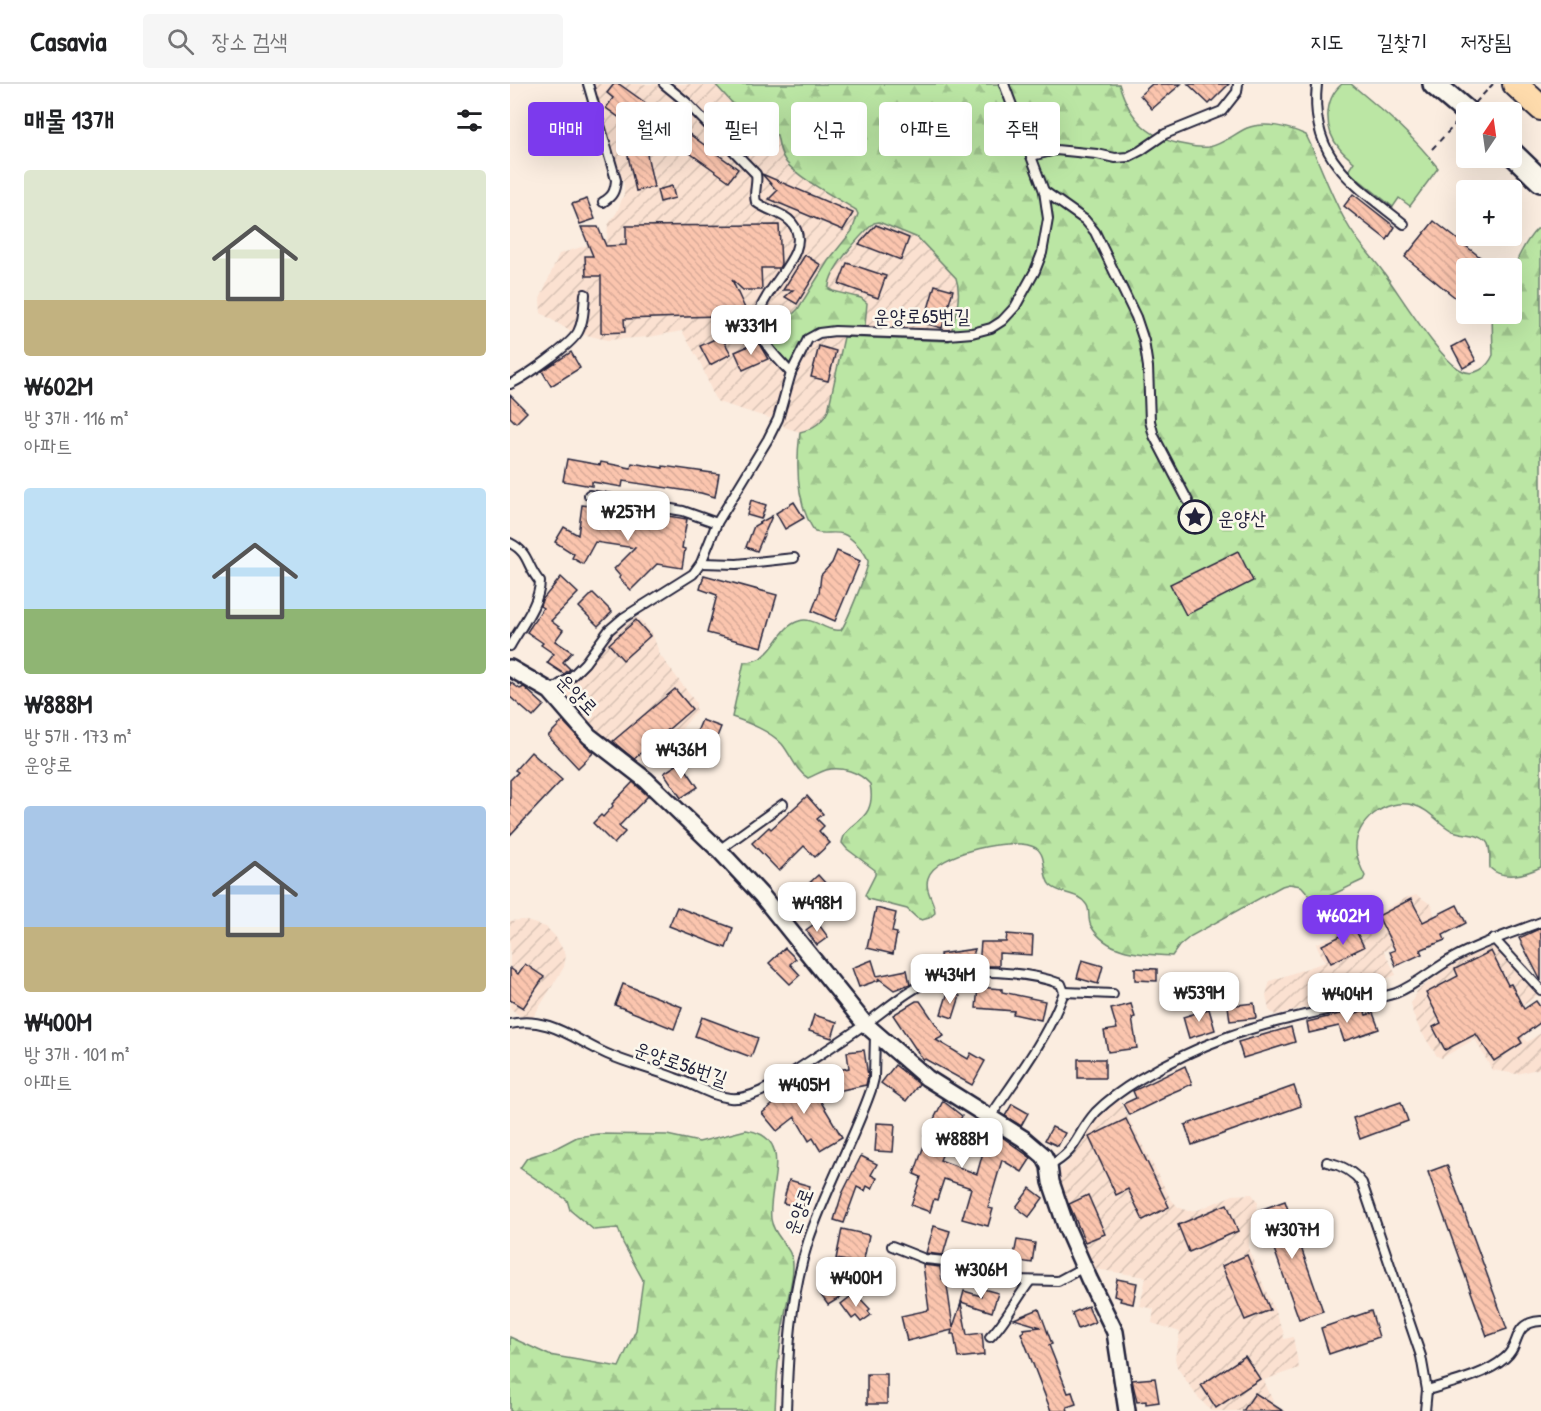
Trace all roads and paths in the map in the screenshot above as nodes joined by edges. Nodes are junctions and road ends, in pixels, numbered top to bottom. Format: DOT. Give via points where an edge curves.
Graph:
graph roads {
  1 [pos="588,84"];
  2 [pos="664,84"];
  3 [pos="1004,84"];
  4 [pos="1238,84"];
  5 [pos="1317,84"];
  6 [pos="1434,84"];
  7 [pos="1493,84"];
  8 [pos="1515,84"];
  9 [pos="1011,102"];
  10 [pos="1456,103"];
  11 [pos="1541,108"];
  12 [pos="1432,149"];
  13 [pos="1060,150"];
  14 [pos="1031,156"];
  15 [pos="1522,163"];
  16 [pos="1541,181"];
  17 [pos="1044,191"];
  18 [pos="603,202"];
  19 [pos="1404,224"];
  20 [pos="585,294"];
  21 [pos="791,373"];
  22 [pos="510,384"];
  23 [pos="588,495"];
  24 [pos="1188,501"];
  25 [pos="717,524"];
  26 [pos="510,543"];
  27 [pos="794,558"];
  28 [pos="701,563"];
  29 [pos="510,646"];
  30 [pos="510,668"];
  31 [pos="550,691"];
  32 [pos="783,804"];
  33 [pos="720,850"];
  34 [pos="1541,922"];
  35 [pos="1494,939"];
  36 [pos="1541,990"];
  37 [pos="1064,992"];
  38 [pos="1113,994"];
  39 [pos="510,1024"];
  40 [pos="870,1029"];
  41 [pos="990,1117"];
  42 [pos="1327,1162"];
  43 [pos="1049,1166"];
  44 [pos="892,1246"];
  45 [pos="1084,1267"];
  46 [pos="1030,1281"];
  47 [pos="1541,1320"];
  48 [pos="990,1337"];
  49 [pos="1427,1390"];
  50 [pos="786,1411"];
  51 [pos="1127,1411"];
  52 [pos="1425,1411"];
  1 -- 18 [label="lane" via="616,180 611,197"];
  2 -- 21 [label="lane" via="756,174 756,202 791,221 796,229 796,249 762,305 759,319 759,331"];
  3 -- 9 [label="lane"];
  4 -- 13 [label="lane" via="1237,92 1222,111 1165,134 1128,156 1115,158"];
  5 -- 19 [label="lane" via="1319,129 1330,158"];
  6 -- 10 [label="main road"];
  7 -- 12 [label="path, bridge"];
  8 -- 11 [label="highway"];
  14 -- 17 [label="lane, 운양로65번길"];
  15 -- 16 [label="main road"];
  17 -- 21 [label="lane, 운양로65번길" via="1048,219 1042,253 1024,292 1002,321 972,333 948,335 819,333 808,339"];
  17 -- 24 [label="lane" via="1085,220 1095,232 1136,317 1148,367 1149,421"];
  20 -- 22 [label="lane" via="578,332 539,366"];
  21 -- 25 [label="lane, 운양로65번길" via="768,439"];
  23 -- 25 [label="lane" via="683,511"];
  25 -- 28 [label="lane, 운양로65번길"];
  26 -- 29 [label="lane" via="526,555 540,590"];
  27 -- 28 [label="lane"];
  28 -- 31 [label="lane, 운양로65번길" via="693,574 623,618 572,677"];
  30 -- 31 [label="street, 운양로"];
  31 -- 33 [label="street, 운양로" via="589,736 646,780"];
  32 -- 33 [label="lane"];
  33 -- 40 [label="street, 운양로"];
  34 -- 35 [label="lane"];
  35 -- 36 [label="lane"];
  35 -- 43 [label="lane" via="1452,958 1396,993 1280,1021 1193,1051 1109,1101 1096,1112 1072,1150"];
  37 -- 38 [label="lane"];
  37 -- 40 [label="lane" via="1061,984 1023,976 955,974 921,985"];
  37 -- 41 [label="lane" via="1029,1059"];
  39 -- 40 [label="lane, 운양로56번길" via="544,1024 611,1056 731,1098 749,1096 766,1088"];
  40 -- 41 [label="street, 운양로" via="927,1078"];
  40 -- 50 [label="lane, 운양로" via="874,1078 871,1090 813,1227 800,1271 790,1333"];
  41 -- 43 [label="street, 운양로" via="1036,1149"];
  42 -- 49 [label="lane" via="1350,1171 1362,1183 1421,1356"];
  43 -- 45 [label="street, 운양로" via="1057,1202"];
  44 -- 46 [label="lane" via="925,1259 964,1263 996,1275"];
  45 -- 46 [label="lane" via="1058,1281"];
  45 -- 51 [label="street, 운양로" via="1115,1332"];
  46 -- 48 [label="lane"];
  47 -- 49 [label="lane" via="1523,1326 1510,1353 1499,1363"];
  49 -- 52 [label="lane"];
}
